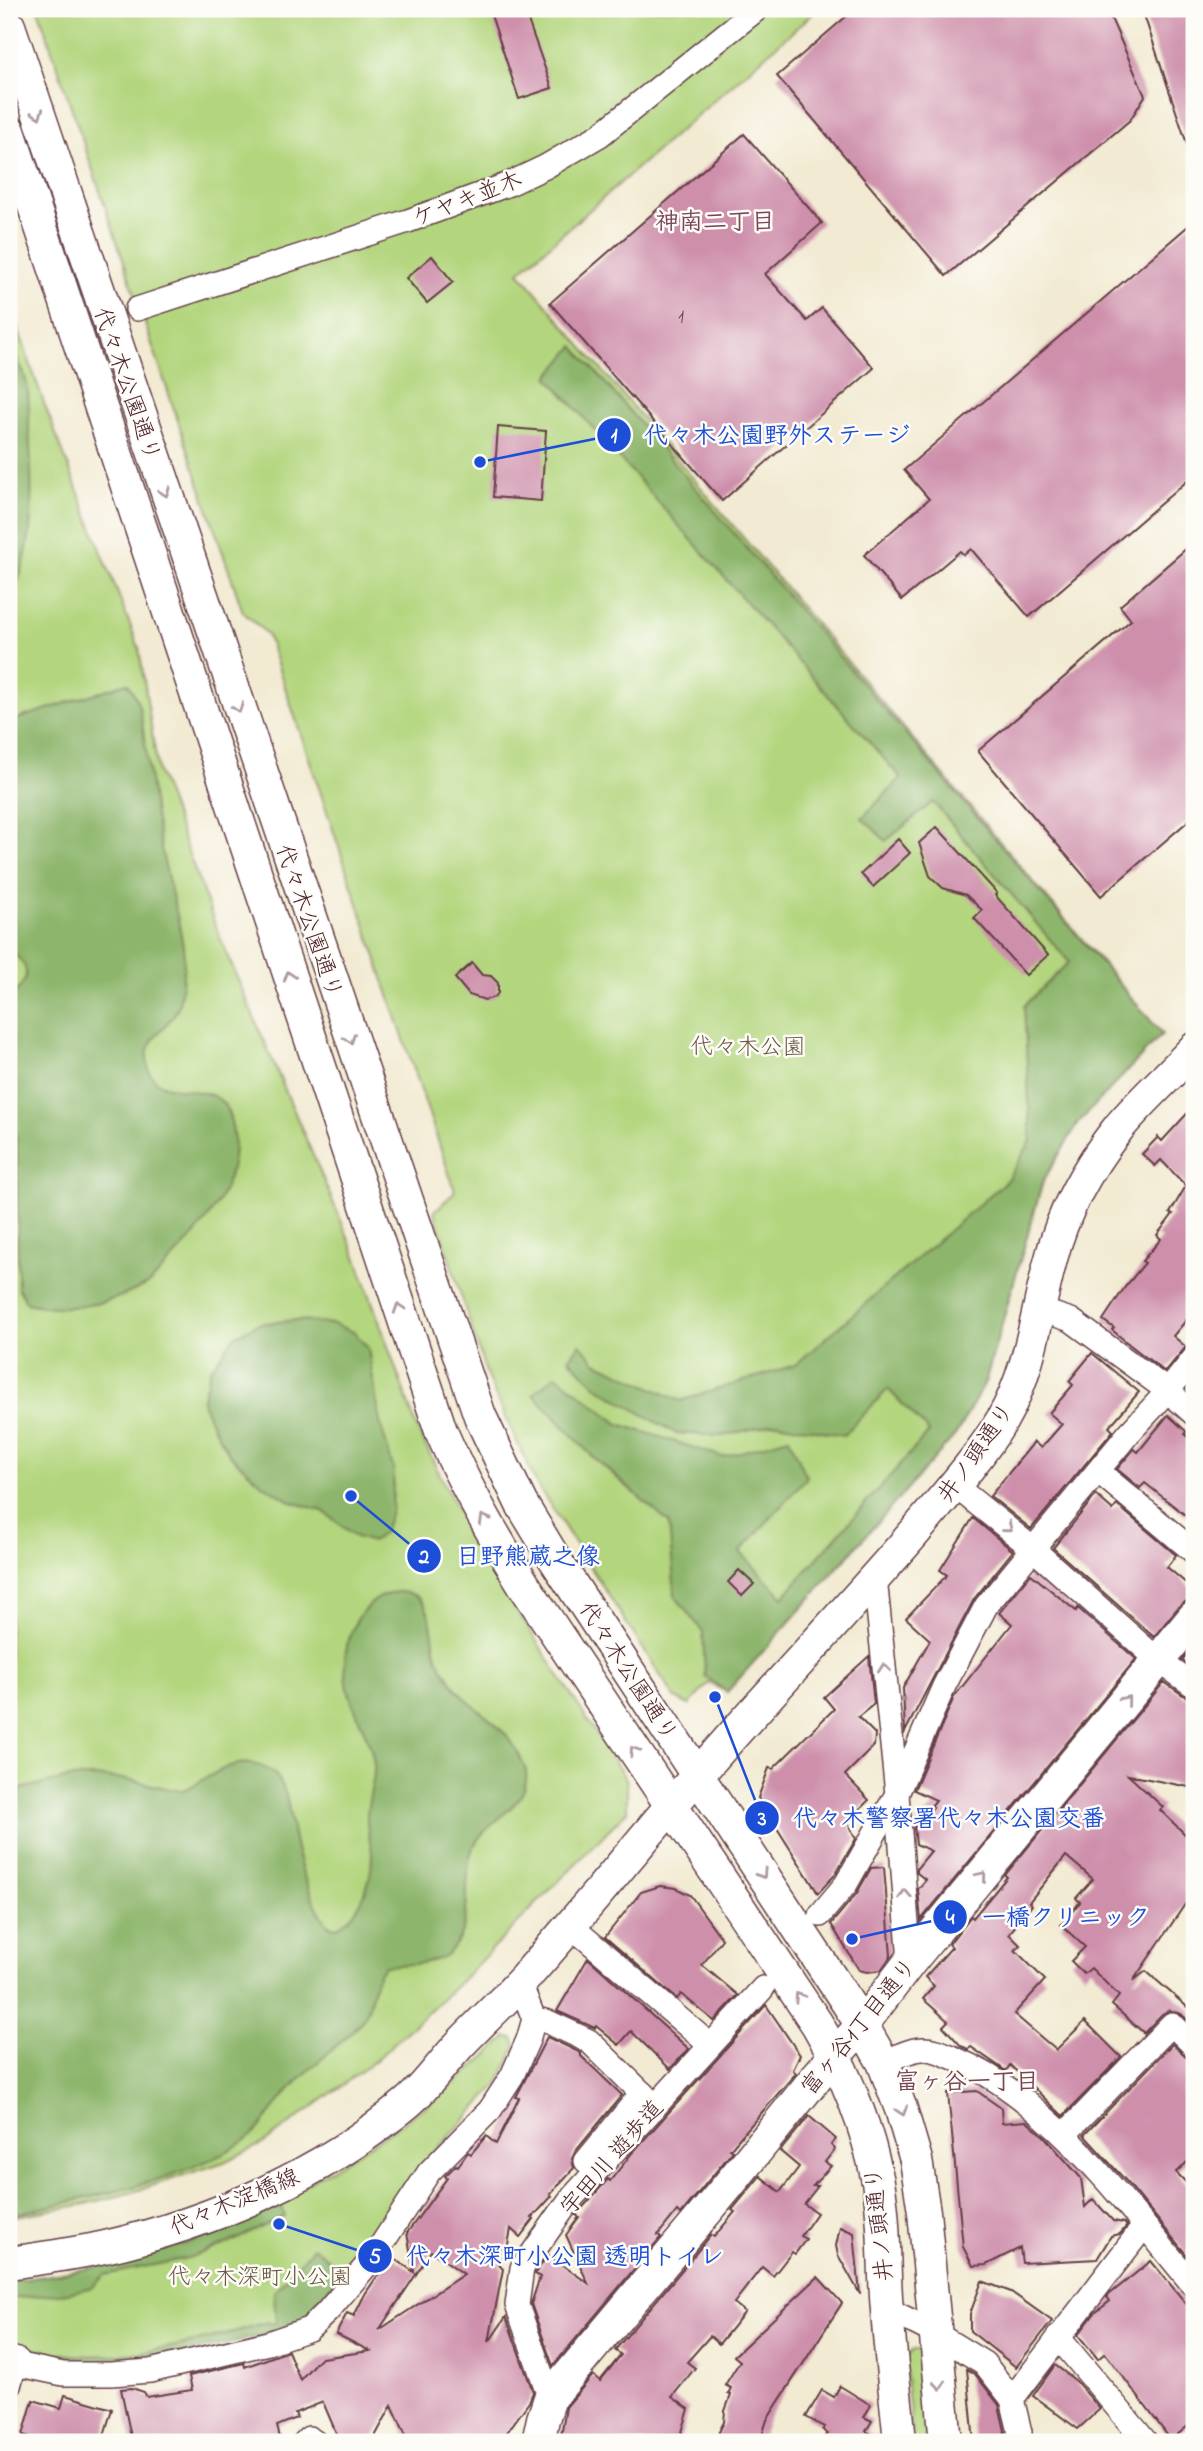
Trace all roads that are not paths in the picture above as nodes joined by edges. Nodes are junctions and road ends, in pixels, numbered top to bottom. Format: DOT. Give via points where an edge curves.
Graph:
graph roads {
  1 [pos="757,9"];
  2 [pos="9,26"];
  3 [pos="9,131"];
  4 [pos="137,309"];
  5 [pos="1194,1049"];
  6 [pos="1040,1310"];
  7 [pos="1194,1358"];
  8 [pos="1168,1391"];
  9 [pos="1194,1414"];
  10 [pos="1098,1471"];
  11 [pos="954,1485"];
  12 [pos="1032,1549"];
  13 [pos="1194,1552"];
  14 [pos="875,1578"];
  15 [pos="1194,1617"];
  16 [pos="1158,1660"];
  17 [pos="1194,1686"];
  18 [pos="698,1776"];
  19 [pos="897,1794"];
  20 [pos="672,1807"];
  21 [pos="820,1915"];
  22 [pos="570,1925"];
  23 [pos="910,1962"];
  24 [pos="520,1983"];
  25 [pos="763,1988"];
  26 [pos="534,2020"];
  27 [pos="862,2025"];
  28 [pos="710,2045"];
  29 [pos="458,2046"];
  30 [pos="1194,2046"];
  31 [pos="835,2055"];
  32 [pos="883,2062"];
  33 [pos="649,2100"];
  34 [pos="1064,2135"];
  35 [pos="586,2162"];
  36 [pos="1144,2226"];
  37 [pos="9,2245"];
  38 [pos="9,2263"];
  39 [pos="1194,2286"];
  40 [pos="887,2309"];
  41 [pos="935,2333"];
  42 [pos="1058,2337"];
  43 [pos="11,2371"];
  44 [pos="547,2390"];
  45 [pos="1012,2399"];
  46 [pos="305,2442"];
  47 [pos="315,2442"];
  48 [pos="538,2442"];
  49 [pos="900,2442"];
  50 [pos="946,2442"];
  51 [pos="1016,2442"];
  52 [pos="1146,2442"];
  1 -- 4 [label="street, ケヤキ並木" via="600,135 545,167 408,221"];
  2 -- 18 [label="main road, 代々木公園通り, one-way" via="480,1416 521,1503 556,1561"];
  20 -- 3 [label="main road, 代々木公園通り, one-way" via="487,1525 441,1431"];
  5 -- 6 [label="main road, 井ノ頭通り" via="1121,1125 1094,1162 1051,1256"];
  6 -- 8 [label="street" via="1071,1320"];
  6 -- 11 [label="main road, 井ノ頭通り" via="1021,1382 1004,1417"];
  7 -- 8 [label="street"];
  8 -- 9 [label="street"];
  8 -- 10 [label="street"];
  10 -- 12 [label="street"];
  10 -- 13 [label="street"];
  11 -- 12 [label="street, one-way"];
  11 -- 14 [label="main road, 井ノ頭通り"];
  12 -- 16 [label="street"];
  12 -- 19 [label="street" via="975,1624"];
  14 -- 18 [label="main road, 井ノ頭通り"];
  19 -- 14 [label="street, one-way"];
  15 -- 16 [label="main road, 富ヶ谷1丁目通り"];
  16 -- 17 [label="street"];
  23 -- 16 [label="main road, 富ヶ谷1丁目通り, one-way"];
  18 -- 20 [label="main road, 井ノ頭通り"];
  18 -- 27 [label="main road, 井ノ頭通り, one-way"];
  19 -- 21 [label="street" via="846,1884"];
  23 -- 19 [label="street, one-way"];
  20 -- 22 [label="main road, 代々木淀橋線"];
  31 -- 20 [label="main road, 井ノ頭通り, one-way"];
  22 -- 24 [label="main road, 代々木淀橋線"];
  22 -- 28 [label="street"];
  23 -- 27 [label="main road, 富ヶ谷1丁目通り"];
  24 -- 26 [label="street"];
  24 -- 29 [label="main road, 代々木淀橋線"];
  25 -- 28 [label="street, 宇田川 遊歩道"];
  26 -- 33 [label="street" via="589,2041"];
  26 -- 43 [label="street" via="512,2076 489,2110 429,2172 372,2259 309,2329 149,2371"];
  27 -- 31 [label="main road, 富ヶ谷1丁目通り"];
  27 -- 32 [label="main road, 井ノ頭通り"];
  28 -- 33 [label="street, 宇田川 遊歩道"];
  29 -- 37 [label="main road, 代々木淀橋線" via="421,2068 333,2135 242,2184 113,2227"];
  29 -- 38 [label="main road, 代々木淀橋線" via="406,2103 294,2178 148,2236"];
  30 -- 34 [label="street" via="1172,2024"];
  31 -- 40 [label="main road, 井ノ頭通り" via="863,2122 878,2183"];
  31 -- 48 [label="main road, 富ヶ谷1丁目通り" via="550,2398"];
  32 -- 34 [label="street" via="921,2048 936,2050 1003,2085"];
  32 -- 41 [label="main road, 井ノ頭通り, one-way" via="916,2160"];
  33 -- 35 [label="street"];
  33 -- 44 [label="street, 宇田川 遊歩道" via="522,2268 517,2305"];
  34 -- 36 [label="street"];
  36 -- 39 [label="street"];
  36 -- 42 [label="street"];
  40 -- 41 [label="street"];
  40 -- 49 [label="main road, 井ノ頭通り"];
  41 -- 45 [label="street" via="984,2363"];
  41 -- 50 [label="main road, 井ノ頭通り, one-way"];
  42 -- 45 [label="street"];
  42 -- 52 [label="street"];
  45 -- 51 [label="street" via="1020,2432"];
  46 -- 47 [label="street" via="309,2438"];
}
